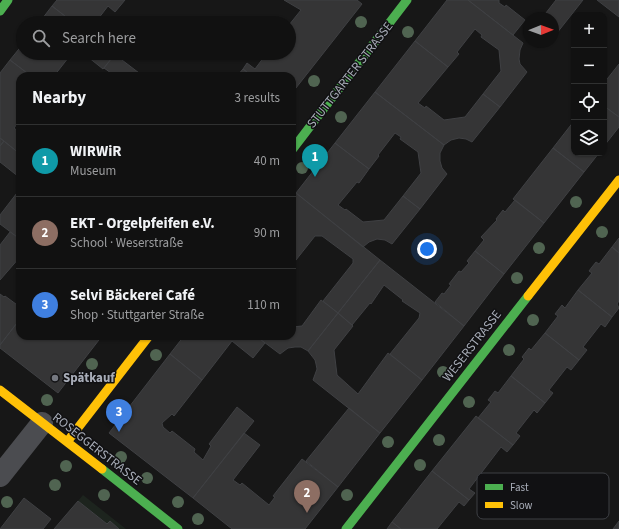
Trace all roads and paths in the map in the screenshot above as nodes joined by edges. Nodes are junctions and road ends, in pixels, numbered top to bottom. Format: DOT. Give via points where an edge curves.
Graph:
graph roads {
  1 [pos="8,0"];
  2 [pos="407,0"];
  3 [pos="0,11"];
  4 [pos="296,145"];
  5 [pos="619,180"];
  6 [pos="146,340"];
  7 [pos="0,390"];
  8 [pos="42,423"];
  9 [pos="67,442"];
  10 [pos="0,476"];
  11 [pos="178,529"];
  12 [pos="346,529"];
  1 -- 3 [label="street"];
  2 -- 4 [label="street, STUTTGARTER STRASSE"];
  5 -- 12 [label="street, WESERSTRASSE"];
  6 -- 9 [label="street"];
  7 -- 8 [label="street, ROSEGGERSTRASSE"];
  8 -- 9 [label="street, ROSEGGERSTRASSE"];
  8 -- 10 [label="street"];
  9 -- 11 [label="street, ROSEGGERSTRASSE"];
}
